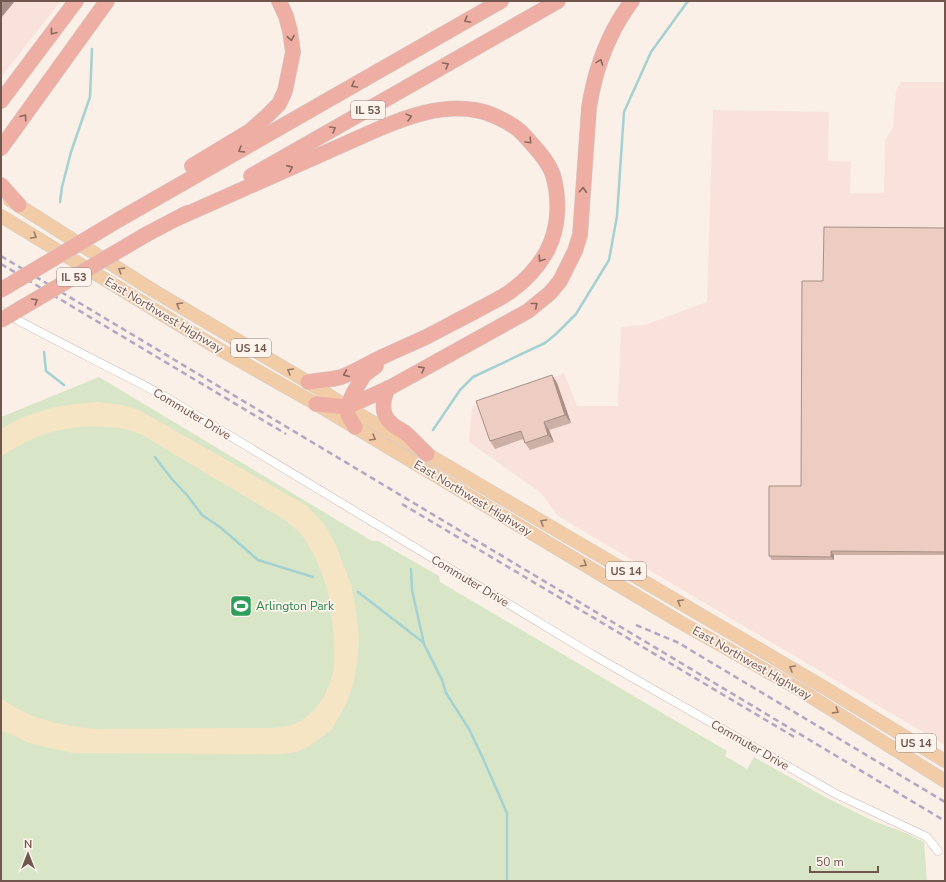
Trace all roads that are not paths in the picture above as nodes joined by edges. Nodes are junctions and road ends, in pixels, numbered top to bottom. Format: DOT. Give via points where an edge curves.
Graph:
graph roads {
  1 [pos="76,1"];
  2 [pos="107,1"];
  3 [pos="279,1"];
  4 [pos="501,1"];
  5 [pos="558,1"];
  6 [pos="632,1"];
  7 [pos="1,101"];
  8 [pos="1,148"];
  9 [pos="1,185"];
  10 [pos="1,196"];
  11 [pos="19,205"];
  12 [pos="145,205"];
  13 [pos="1,216"];
  14 [pos="178,218"];
  15 [pos="1,290"];
  16 [pos="1,311"];
  17 [pos="1,320"];
  18 [pos="407,346"];
  19 [pos="308,382"];
  20 [pos="388,388"];
  21 [pos="316,404"];
  22 [pos="347,407"];
  23 [pos="355,427"];
  24 [pos="427,454"];
  25 [pos="565,535"];
  26 [pos="552,544"];
  27 [pos="945,761"];
  28 [pos="945,781"];
  29 [pos="938,851"];
  1 -- 7 [label="highway, one-way"];
  8 -- 2 [label="highway, one-way"];
  3 -- 12 [label="highway, one-way" via="286,16 294,52 285,91 279,104 250,131 185,170"];
  4 -- 12 [label="highway, IL 53, one-way"];
  14 -- 5 [label="highway, IL 53, one-way"];
  20 -- 6 [label="highway, one-way" via="528,311 560,281 580,236 589,108 598,68 615,27"];
  9 -- 11 [label="highway"];
  10 -- 11 [label="main road, East Northwest Highway / US 14"];
  19 -- 11 [label="main road, East Northwest Highway / US 14, one-way" via="154,291"];
  12 -- 15 [label="highway, IL 53, bridge"];
  13 -- 21 [label="main road, East Northwest Highway / US 14, one-way" via="213,345"];
  17 -- 14 [label="highway, IL 53, one-way, bridge"];
  14 -- 18 [label="highway, one-way" via="400,119 449,108 475,110 506,122 520,130 544,158 552,173 558,206 552,239 537,266 510,292"];
  16 -- 29 [label="street, Commuter Drive" via="164,396 598,658 836,794 927,837"];
  18 -- 19 [label="highway, one-way" via="342,377"];
  18 -- 22 [label="highway" via="364,375"];
  19 -- 22 [label="main road, East Northwest Highway / US 14"];
  20 -- 22 [label="highway"];
  20 -- 24 [label="highway" via="383,404 385,415 390,423"];
  21 -- 22 [label="highway"];
  21 -- 23 [label="main road, East Northwest Highway / US 14"];
  22 -- 23 [label="highway" via="348,415"];
  22 -- 24 [label="main road, East Northwest Highway / US 14"];
  23 -- 26 [label="main road, East Northwest Highway / US 14, one-way"];
  25 -- 24 [label="main road, East Northwest Highway / US 14, one-way"];
  25 -- 26 [label="main road"];
  27 -- 25 [label="main road, East Northwest Highway / US 14, one-way"];
  26 -- 28 [label="main road, East Northwest Highway / US 14, one-way" via="680,622 814,698"];
}
